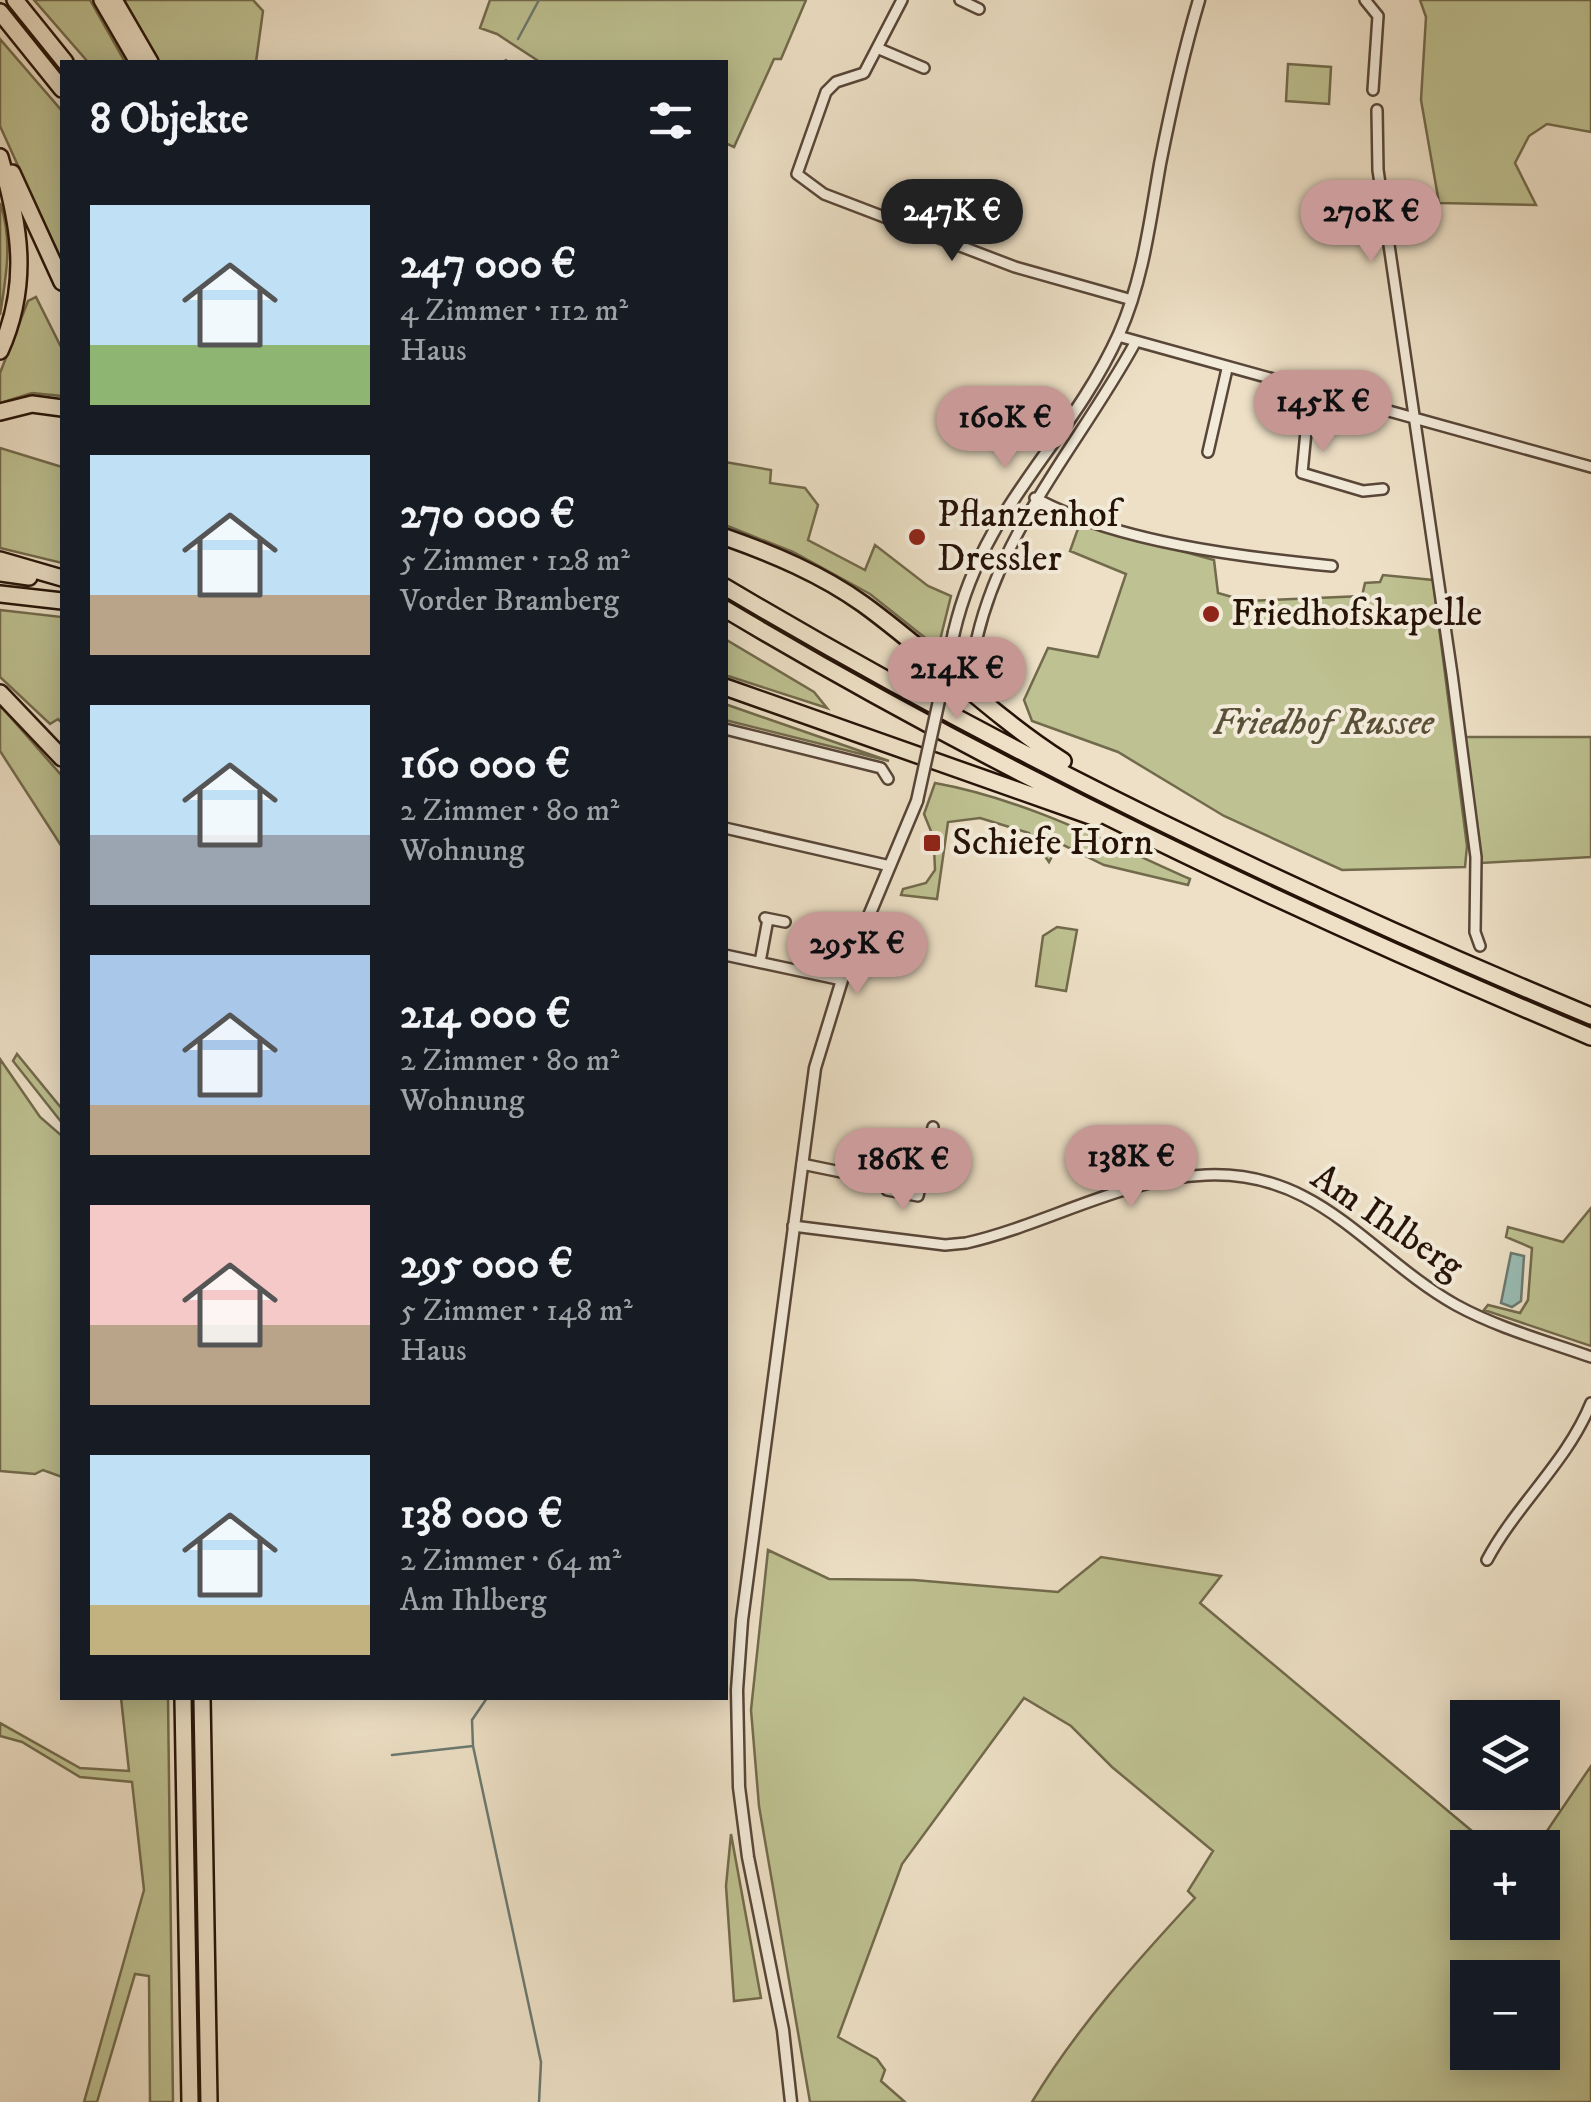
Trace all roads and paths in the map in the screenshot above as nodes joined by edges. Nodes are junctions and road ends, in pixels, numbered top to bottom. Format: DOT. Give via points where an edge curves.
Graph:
graph roads {
  1 [pos="15,0"];
  2 [pos="102,0"];
  3 [pos="114,0"];
  4 [pos="902,0"];
  5 [pos="960,0"];
  6 [pos="1199,0"];
  7 [pos="1365,0"];
  8 [pos="979,9"];
  9 [pos="0,12"];
  10 [pos="877,48"];
  11 [pos="62,60"];
  12 [pos="137,60"];
  13 [pos="149,60"];
  14 [pos="924,68"];
  15 [pos="60,87"];
  16 [pos="1373,90"];
  17 [pos="1377,110"];
  18 [pos="0,147"];
  19 [pos="0,157"];
  20 [pos="60,278"];
  21 [pos="1132,300"];
  22 [pos="1118,336"];
  23 [pos="1135,343"];
  24 [pos="0,351"];
  25 [pos="1227,368"];
  26 [pos="1310,390"];
  27 [pos="60,408"];
  28 [pos="0,412"];
  29 [pos="1411,416"];
  30 [pos="1208,452"];
  31 [pos="1591,467"];
  32 [pos="1383,489"];
  33 [pos="1035,498"];
  34 [pos="728,537"];
  35 [pos="0,560"];
  36 [pos="1332,566"];
  37 [pos="0,573"];
  38 [pos="60,578"];
  39 [pos="60,579"];
  40 [pos="728,589"];
  41 [pos="0,594"];
  42 [pos="60,601"];
  43 [pos="728,611"];
  44 [pos="977,638"];
  45 [pos="728,689"];
  46 [pos="0,693"];
  47 [pos="728,730"];
  48 [pos="60,756"];
  49 [pos="888,778"];
  50 [pos="1142,812"];
  51 [pos="728,829"];
  52 [pos="1134,829"];
  53 [pos="890,866"];
  54 [pos="785,922"];
  55 [pos="1480,946"];
  56 [pos="728,956"];
  57 [pos="760,962"];
  58 [pos="842,980"];
  59 [pos="1591,1016"];
  60 [pos="1591,1038"];
  61 [pos="933,1127"];
  62 [pos="892,1140"];
  63 [pos="802,1164"];
  64 [pos="883,1184"];
  65 [pos="794,1222"];
  66 [pos="1591,1357"];
  67 [pos="1591,1403"];
  68 [pos="1487,1560"];
  69 [pos="183,1700"];
  70 [pos="202,1700"];
  71 [pos="190,2102"];
  72 [pos="209,2102"];
  73 [pos="791,2102"];
  1 -- 11 [label="highway"];
  2 -- 12 [label="highway"];
  3 -- 13 [label="highway"];
  4 -- 10 [label="street"];
  5 -- 8 [label="street"];
  6 -- 21 [label="street"];
  7 -- 16 [label="street" via="1378,16"];
  9 -- 15 [label="highway"];
  10 -- 14 [label="street"];
  10 -- 21 [label="street" via="864,72 826,92 798,174 824,194 1016,268"];
  17 -- 29 [label="street" via="1378,170"];
  18 -- 20 [label="highway"];
  19 -- 24 [label="highway" via="21,251 14,311"];
  21 -- 22 [label="street"];
  22 -- 23 [label="street"];
  22 -- 53 [label="street, bridge" via="1083,400 1020,484 970,576 917,801"];
  23 -- 25 [label="street"];
  23 -- 33 [label="street"];
  25 -- 26 [label="street"];
  25 -- 30 [label="street"];
  26 -- 29 [label="street"];
  26 -- 32 [label="street" via="1302,474 1363,491"];
  27 -- 28 [label="highway" via="32,404"];
  29 -- 31 [label="street"];
  29 -- 55 [label="street" via="1476,857"];
  33 -- 36 [label="street" via="1066,513 1190,546"];
  33 -- 44 [label="street" via="1016,530"];
  34 -- 50 [label="highway" via="860,602 1015,730"];
  35 -- 38 [label="highway"];
  37 -- 39 [label="highway"];
  40 -- 50 [label="highway"];
  41 -- 42 [label="highway"];
  43 -- 52 [label="highway"];
  45 -- 52 [label="highway"];
  46 -- 48 [label="highway"];
  47 -- 49 [label="street" via="881,768"];
  50 -- 59 [label="highway"];
  51 -- 53 [label="street"];
  52 -- 60 [label="highway"];
  53 -- 58 [label="street"];
  54 -- 57 [label="street" via="765,918"];
  56 -- 57 [label="street"];
  57 -- 58 [label="street"];
  58 -- 63 [label="street" via="815,1068"];
  61 -- 64 [label="street" via="918,1196"];
  62 -- 64 [label="street"];
  63 -- 64 [label="street"];
  63 -- 65 [label="street"];
  65 -- 66 [label="street, Am Ihlberg" via="966,1244 1160,1182 1243,1177 1309,1198 1454,1304"];
  65 -- 73 [label="street" via="742,1620 737,1729 748,1857"];
  67 -- 68 [label="street" via="1572,1443 1506,1525"];
  69 -- 71 [label="highway"];
  70 -- 72 [label="highway"];
}
